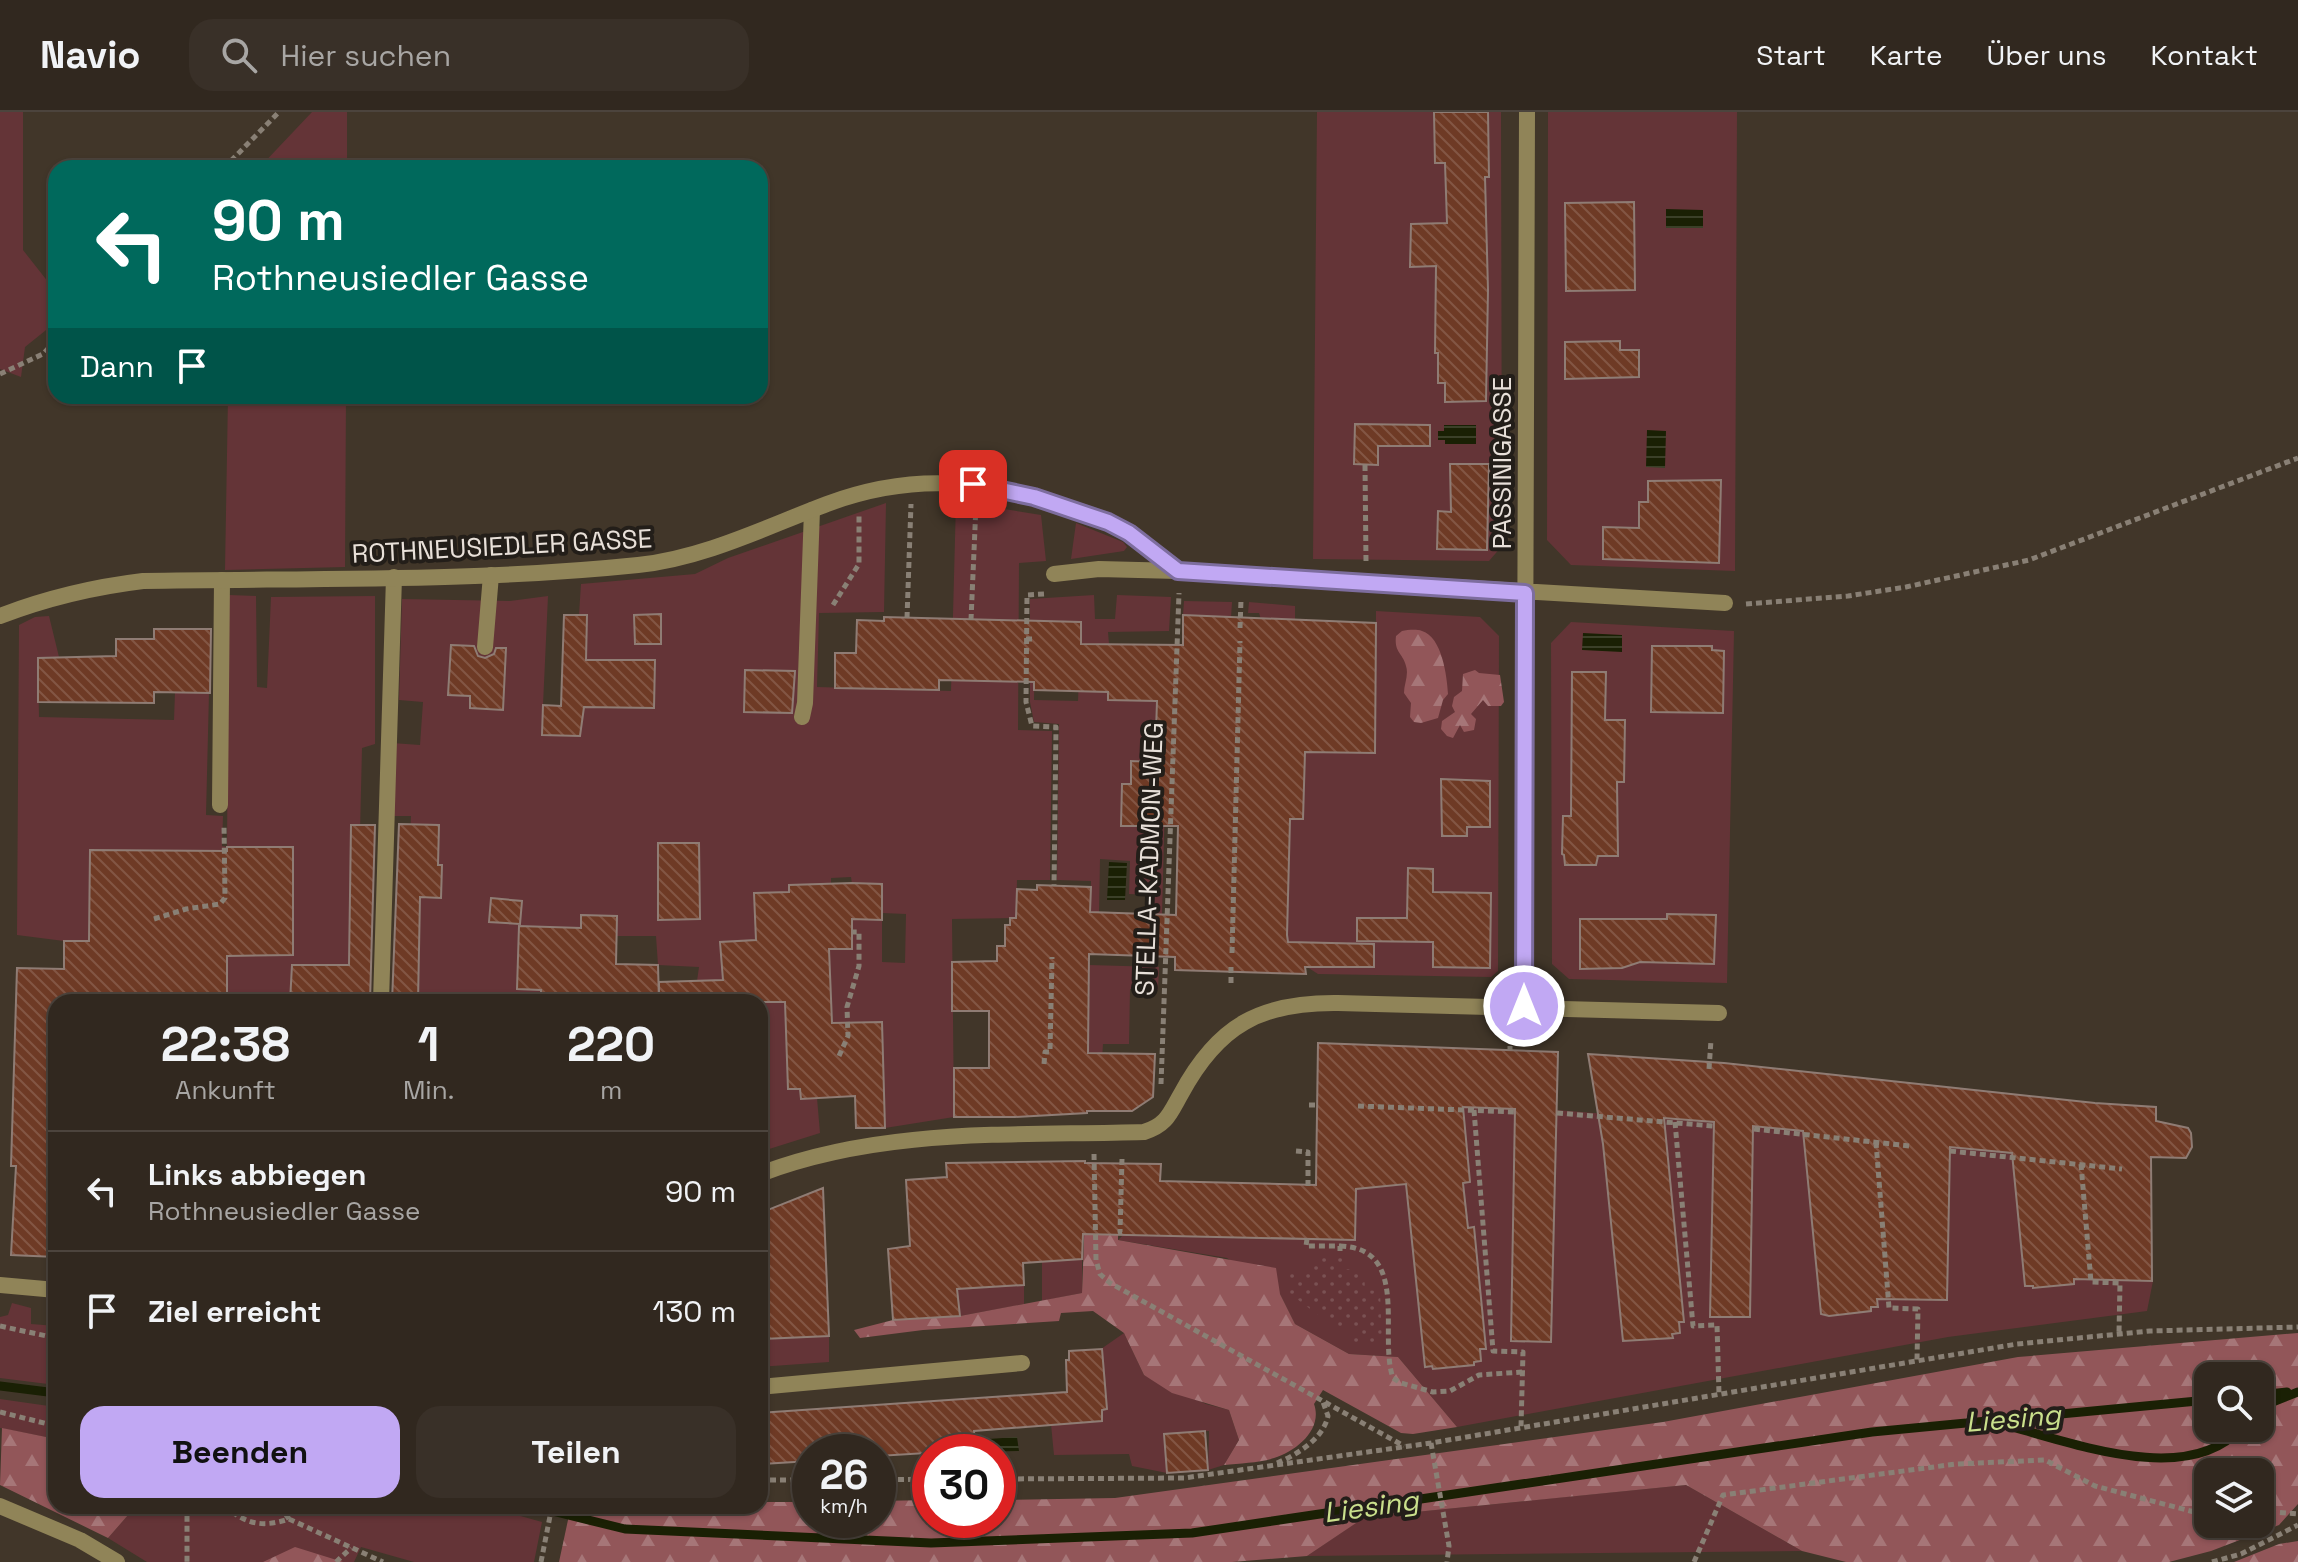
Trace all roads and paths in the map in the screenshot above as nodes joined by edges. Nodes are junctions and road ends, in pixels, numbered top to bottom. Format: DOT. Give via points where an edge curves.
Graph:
graph roads {
  1 [pos="279,112"];
  2 [pos="1527,112"];
  3 [pos="232,160"];
  4 [pos="48,349"];
  5 [pos="0,374"];
  6 [pos="2298,458"];
  7 [pos="1365,465"];
  8 [pos="911,483"];
  9 [pos="977,485"];
  10 [pos="859,494"];
  11 [pos="812,510"];
  12 [pos="1178,571"];
  13 [pos="1054,574"];
  14 [pos="491,575"];
  15 [pos="394,577"];
  16 [pos="222,580"];
  17 [pos="1366,583"];
  18 [pos="1179,593"];
  19 [pos="1525,593"];
  20 [pos="1241,600"];
  21 [pos="1725,603"];
  22 [pos="830,608"];
  23 [pos="0,616"];
  24 [pos="907,618"];
  25 [pos="971,620"];
  26 [pos="1240,628"];
  27 [pos="1026,639"];
  28 [pos="1036,639"];
  29 [pos="1240,641"];
  30 [pos="485,647"];
  31 [pos="802,717"];
  32 [pos="220,805"];
  33 [pos="1054,886"];
  34 [pos="852,932"];
  35 [pos="1232,953"];
  36 [pos="1052,957"];
  37 [pos="1231,965"];
  38 [pos="1231,983"];
  39 [pos="381,994"];
  40 [pos="1524,1006"];
  41 [pos="1719,1013"];
  42 [pos="1510,1036"];
  43 [pos="1711,1040"];
  44 [pos="1510,1050"];
  45 [pos="839,1056"];
  46 [pos="1044,1064"];
  47 [pos="1709,1069"];
  48 [pos="1358,1106"];
  49 [pos="1474,1110"];
  50 [pos="1517,1112"];
  51 [pos="1557,1113"];
  52 [pos="1675,1122"];
  53 [pos="1713,1126"];
  54 [pos="1160,1127"];
  55 [pos="1754,1129"];
  56 [pos="1094,1134"];
  57 [pos="1876,1142"];
  58 [pos="1910,1146"];
  59 [pos="1296,1151"];
  60 [pos="1950,1151"];
  61 [pos="1122,1159"];
  62 [pos="2081,1164"];
  63 [pos="2122,1169"];
  64 [pos="768,1171"];
  65 [pos="1308,1188"];
  66 [pos="1122,1232"];
  67 [pos="1307,1239"];
  68 [pos="1340,1246"];
  69 [pos="1340,1254"];
  70 [pos="0,1285"];
  71 [pos="48,1289"];
  72 [pos="0,1326"];
  73 [pos="2298,1327"];
  74 [pos="2119,1333"];
  75 [pos="48,1336"];
  76 [pos="1917,1361"];
  77 [pos="1022,1363"];
  78 [pos="1522,1372"];
  79 [pos="768,1386"];
  80 [pos="1719,1394"];
  81 [pos="1323,1401"];
  82 [pos="0,1412"];
  83 [pos="48,1424"];
  84 [pos="1521,1427"];
  85 [pos="1431,1446"];
  86 [pos="1405,1447"];
  87 [pos="1272,1465"];
  88 [pos="1016,1479"];
  89 [pos="768,1480"];
  90 [pos="792,1480"];
  91 [pos="0,1506"];
  92 [pos="2194,1512"];
  93 [pos="2274,1512"];
  94 [pos="187,1514"];
  95 [pos="235,1514"];
  96 [pos="286,1514"];
  97 [pos="550,1514"];
  98 [pos="2298,1514"];
  99 [pos="289,1519"];
  100 [pos="2298,1525"];
  101 [pos="351,1548"];
  102 [pos="117,1562"];
  103 [pos="187,1562"];
  104 [pos="336,1562"];
  105 [pos="383,1562"];
  106 [pos="541,1562"];
  107 [pos="1447,1562"];
  108 [pos="1694,1562"];
  109 [pos="2212,1562"];
  1 -- 3 [label="path"];
  2 -- 19 [label="street, PASSINIGASSE"];
  4 -- 5 [label="path"];
  6 -- 21 [label="path" via="2029,560 1848,596"];
  7 -- 17 [label="path"];
  8 -- 9 [label="street, ROTHNEUSIEDLER GASSE"];
  8 -- 10 [label="street, ROTHNEUSIEDLER GASSE"];
  8 -- 24 [label="path"];
  9 -- 12 [label="street, ROTHNEUSIEDLER GASSE" via="1108,522"];
  9 -- 25 [label="path"];
  10 -- 11 [label="street, ROTHNEUSIEDLER GASSE"];
  10 -- 22 [label="path" via="859,564"];
  11 -- 14 [label="street, ROTHNEUSIEDLER GASSE" via="666,562"];
  11 -- 31 [label="street"];
  12 -- 13 [label="street"];
  12 -- 17 [label="street"];
  13 -- 27 [label="path" via="1054,593 1027,595"];
  14 -- 15 [label="street, ROTHNEUSIEDLER GASSE"];
  14 -- 30 [label="street"];
  15 -- 16 [label="street, ROTHNEUSIEDLER GASSE"];
  15 -- 39 [label="street"];
  16 -- 23 [label="street, ROTHNEUSIEDLER GASSE" via="99,586"];
  16 -- 32 [label="street"];
  17 -- 19 [label="street"];
  18 -- 54 [label="path, STELLA-KADMON-WEG"];
  19 -- 21 [label="street"];
  19 -- 40 [label="street, PASSINIGASSE"];
  20 -- 26 [label="path"];
  27 -- 28 [label="path"];
  27 -- 33 [label="path" via="1026,702 1032,726 1056,727"];
  29 -- 35 [label="path"];
  34 -- 45 [label="path" via="859,932 859,966 847,1007 848,1036"];
  36 -- 46 [label="path" via="1050,1052 1045,1052"];
  37 -- 38 [label="path"];
  40 -- 41 [label="street"];
  40 -- 54 [label="street" via="1311,1003 1261,1013 1222,1038"];
  42 -- 44 [label="path"];
  43 -- 47 [label="path"];
  48 -- 49 [label="path"];
  49 -- 50 [label="path"];
  49 -- 78 [label="path" via="1493,1351 1523,1352"];
  51 -- 52 [label="path"];
  52 -- 53 [label="path"];
  52 -- 80 [label="path" via="1693,1326 1717,1325"];
  54 -- 56 [label="street"];
  55 -- 57 [label="path"];
  56 -- 64 [label="street" via="858,1145"];
  56 -- 81 [label="path" via="1100,1274"];
  57 -- 58 [label="path"];
  57 -- 76 [label="path" via="1889,1308 1918,1309"];
  59 -- 65 [label="path" via="1308,1152"];
  60 -- 62 [label="path"];
  61 -- 66 [label="path"];
  62 -- 63 [label="path"];
  62 -- 74 [label="path" via="2091,1282 2120,1283"];
  67 -- 68 [label="path" via="1306,1246"];
  68 -- 69 [label="path"];
  68 -- 78 [label="path" via="1360,1248 1382,1272 1393,1378 1433,1392 1450,1391 1479,1375"];
  70 -- 71 [label="street"];
  72 -- 75 [label="path"];
  73 -- 74 [label="path"];
  74 -- 76 [label="path"];
  76 -- 80 [label="path"];
  77 -- 79 [label="street"];
  78 -- 84 [label="path"];
  80 -- 84 [label="path"];
  81 -- 86 [label="path"];
  81 -- 87 [label="path" via="1328,1416 1321,1432"];
  82 -- 83 [label="path"];
  84 -- 85 [label="path"];
  85 -- 86 [label="path"];
  85 -- 107 [label="path" via="1449,1546"];
  86 -- 87 [label="path"];
  87 -- 88 [label="path" via="1184,1478"];
  89 -- 90 [label="path"];
  91 -- 102 [label="street"];
  92 -- 108 [label="path" via="2095,1486 2045,1460 1956,1464 1723,1495"];
  93 -- 98 [label="path"];
  94 -- 103 [label="path"];
  95 -- 99 [label="path" via="246,1522 271,1525"];
  96 -- 99 [label="path"];
  97 -- 106 [label="path"];
  99 -- 101 [label="path"];
  100 -- 109 [label="path" via="2241,1554"];
  101 -- 104 [label="path"];
  101 -- 105 [label="path"];
}
